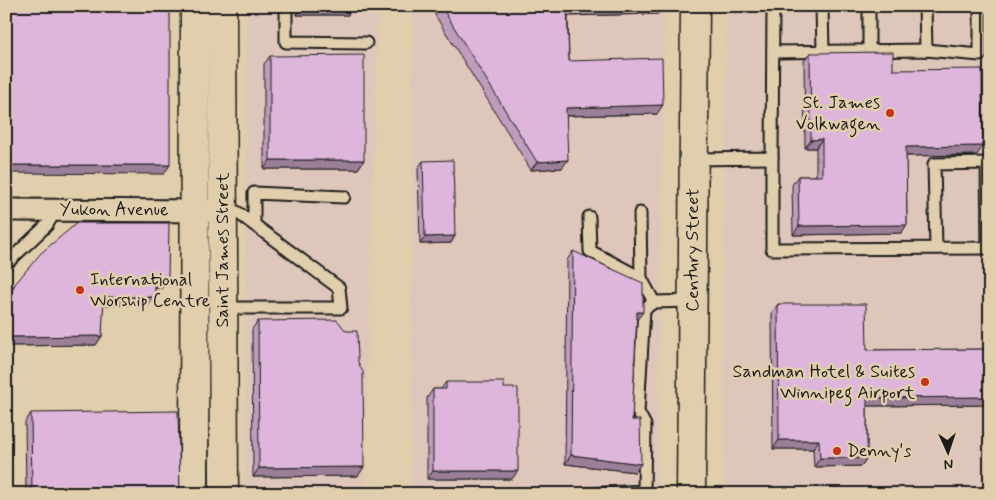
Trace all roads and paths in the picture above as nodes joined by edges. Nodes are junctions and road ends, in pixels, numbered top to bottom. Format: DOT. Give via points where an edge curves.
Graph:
graph roads {
  1 [pos="194,6"];
  2 [pos="222,6"];
  3 [pos="286,6"];
  4 [pos="695,6"];
  5 [pos="773,6"];
  6 [pos="822,6"];
  7 [pos="868,6"];
  8 [pos="925,6"];
  9 [pos="980,6"];
  10 [pos="366,43"];
  11 [pos="926,50"];
  12 [pos="823,51"];
  13 [pos="869,51"];
  14 [pos="773,52"];
  15 [pos="985,56"];
  16 [pos="694,158"];
  17 [pos="772,158"];
  18 [pos="988,164"];
  19 [pos="344,197"];
  20 [pos="6,210"];
  21 [pos="56,210"];
  22 [pos="194,211"];
  23 [pos="223,211"];
  24 [pos="640,213"];
  25 [pos="590,217"];
  26 [pos="254,224"];
  27 [pos="936,248"];
  28 [pos="989,248"];
  29 [pos="6,264"];
  30 [pos="641,278"];
  31 [pos="693,301"];
  32 [pos="654,302"];
  33 [pos="208,308"];
  34 [pos="194,494"];
  35 [pos="224,494"];
  36 [pos="586,494"];
  37 [pos="691,494"];
  1 -- 22 [label="main road, Saint James Street"];
  2 -- 23 [label="main road, Saint James Street"];
  3 -- 10 [label="lane" via="286,42"];
  4 -- 16 [label="main road, Century Street"];
  5 -- 14 [label="lane"];
  6 -- 12 [label="lane"];
  7 -- 13 [label="lane"];
  8 -- 11 [label="lane"];
  9 -- 15 [label="lane"];
  11 -- 13 [label="lane"];
  11 -- 15 [label="lane"];
  12 -- 13 [label="lane"];
  12 -- 14 [label="lane"];
  14 -- 17 [label="lane"];
  16 -- 17 [label="lane"];
  16 -- 31 [label="main road, Century Street"];
  17 -- 27 [label="lane" via="772,249"];
  18 -- 27 [label="lane" via="934,164"];
  18 -- 28 [label="lane"];
  19 -- 26 [label="lane" via="254,192"];
  20 -- 21 [label="street, Yukon Avenue"];
  21 -- 22 [label="street, Yukon Avenue"];
  21 -- 29 [label="lane" via="47,225"];
  22 -- 23 [label="street, Yukon Avenue"];
  22 -- 33 [label="main road, Saint James Street"];
  23 -- 26 [label="lane" via="238,212"];
  23 -- 33 [label="main road, Saint James Street"];
  24 -- 30 [label="lane"];
  25 -- 30 [label="lane" via="590,251"];
  26 -- 33 [label="lane" via="339,288 341,308"];
  27 -- 28 [label="lane"];
  30 -- 32 [label="lane"];
  31 -- 32 [label="lane"];
  31 -- 37 [label="main road, Century Street"];
  32 -- 36 [label="lane" via="644,309 638,412 645,425 644,492"];
  33 -- 34 [label="main road, Saint James Street"];
  33 -- 35 [label="main road, Saint James Street"];
}
